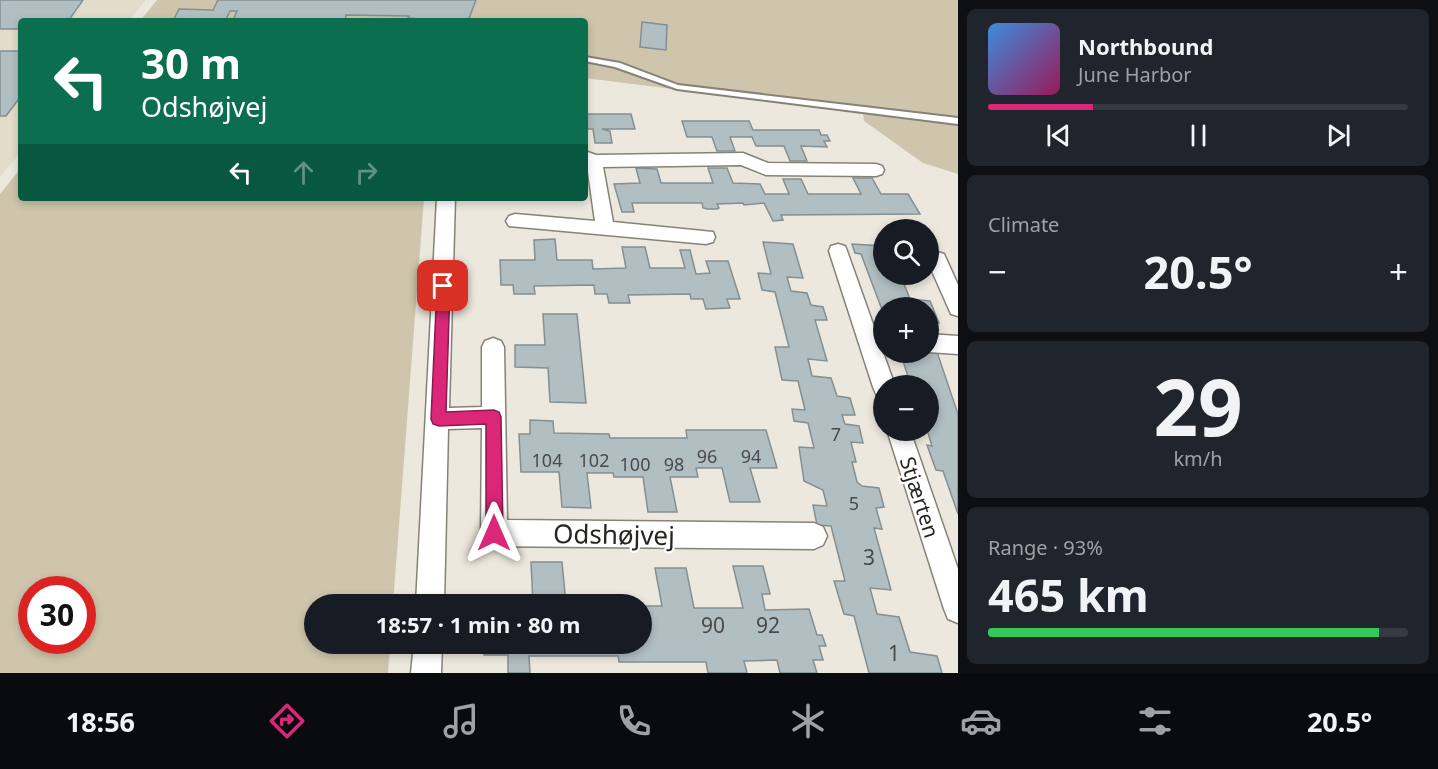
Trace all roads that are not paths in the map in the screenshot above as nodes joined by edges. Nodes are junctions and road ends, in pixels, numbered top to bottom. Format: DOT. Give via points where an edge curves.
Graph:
graph roads {
  1 [pos="588,59"];
  2 [pos="958,121"];
  3 [pos="590,159"];
  4 [pos="876,170"];
  5 [pos="447,201"];
  6 [pos="514,221"];
  7 [pos="605,229"];
  8 [pos="706,237"];
  9 [pos="838,251"];
  10 [pos="939,264"];
  11 [pos="958,308"];
  12 [pos="873,334"];
  13 [pos="939,344"];
  14 [pos="958,345"];
  15 [pos="493,347"];
  16 [pos="494,417"];
  17 [pos="439,419"];
  18 [pos="902,441"];
  19 [pos="813,536"];
  20 [pos="950,565"];
  21 [pos="430,594"];
  22 [pos="958,609"];
  23 [pos="427,654"];
  24 [pos="426,673"];
  1 -- 2 [label="lane" via="677,87"];
  3 -- 4 [label="street" via="743,159 766,169"];
  3 -- 7 [label="street"];
  5 -- 17 [label="street"];
  6 -- 7 [label="street"];
  7 -- 8 [label="street"];
  9 -- 12 [label="street"];
  10 -- 11 [label="street"];
  13 -- 14 [label="street"];
  15 -- 16 [label="street, Odshøjvej"];
  16 -- 17 [label="street"];
  16 -- 19 [label="street, Odshøjvej" via="494,533"];
  17 -- 21 [label="street"];
  18 -- 20 [label="street, Stjærten"];
  20 -- 22 [label="street, Stjærten"];
  23 -- 24 [label="street"];
}
